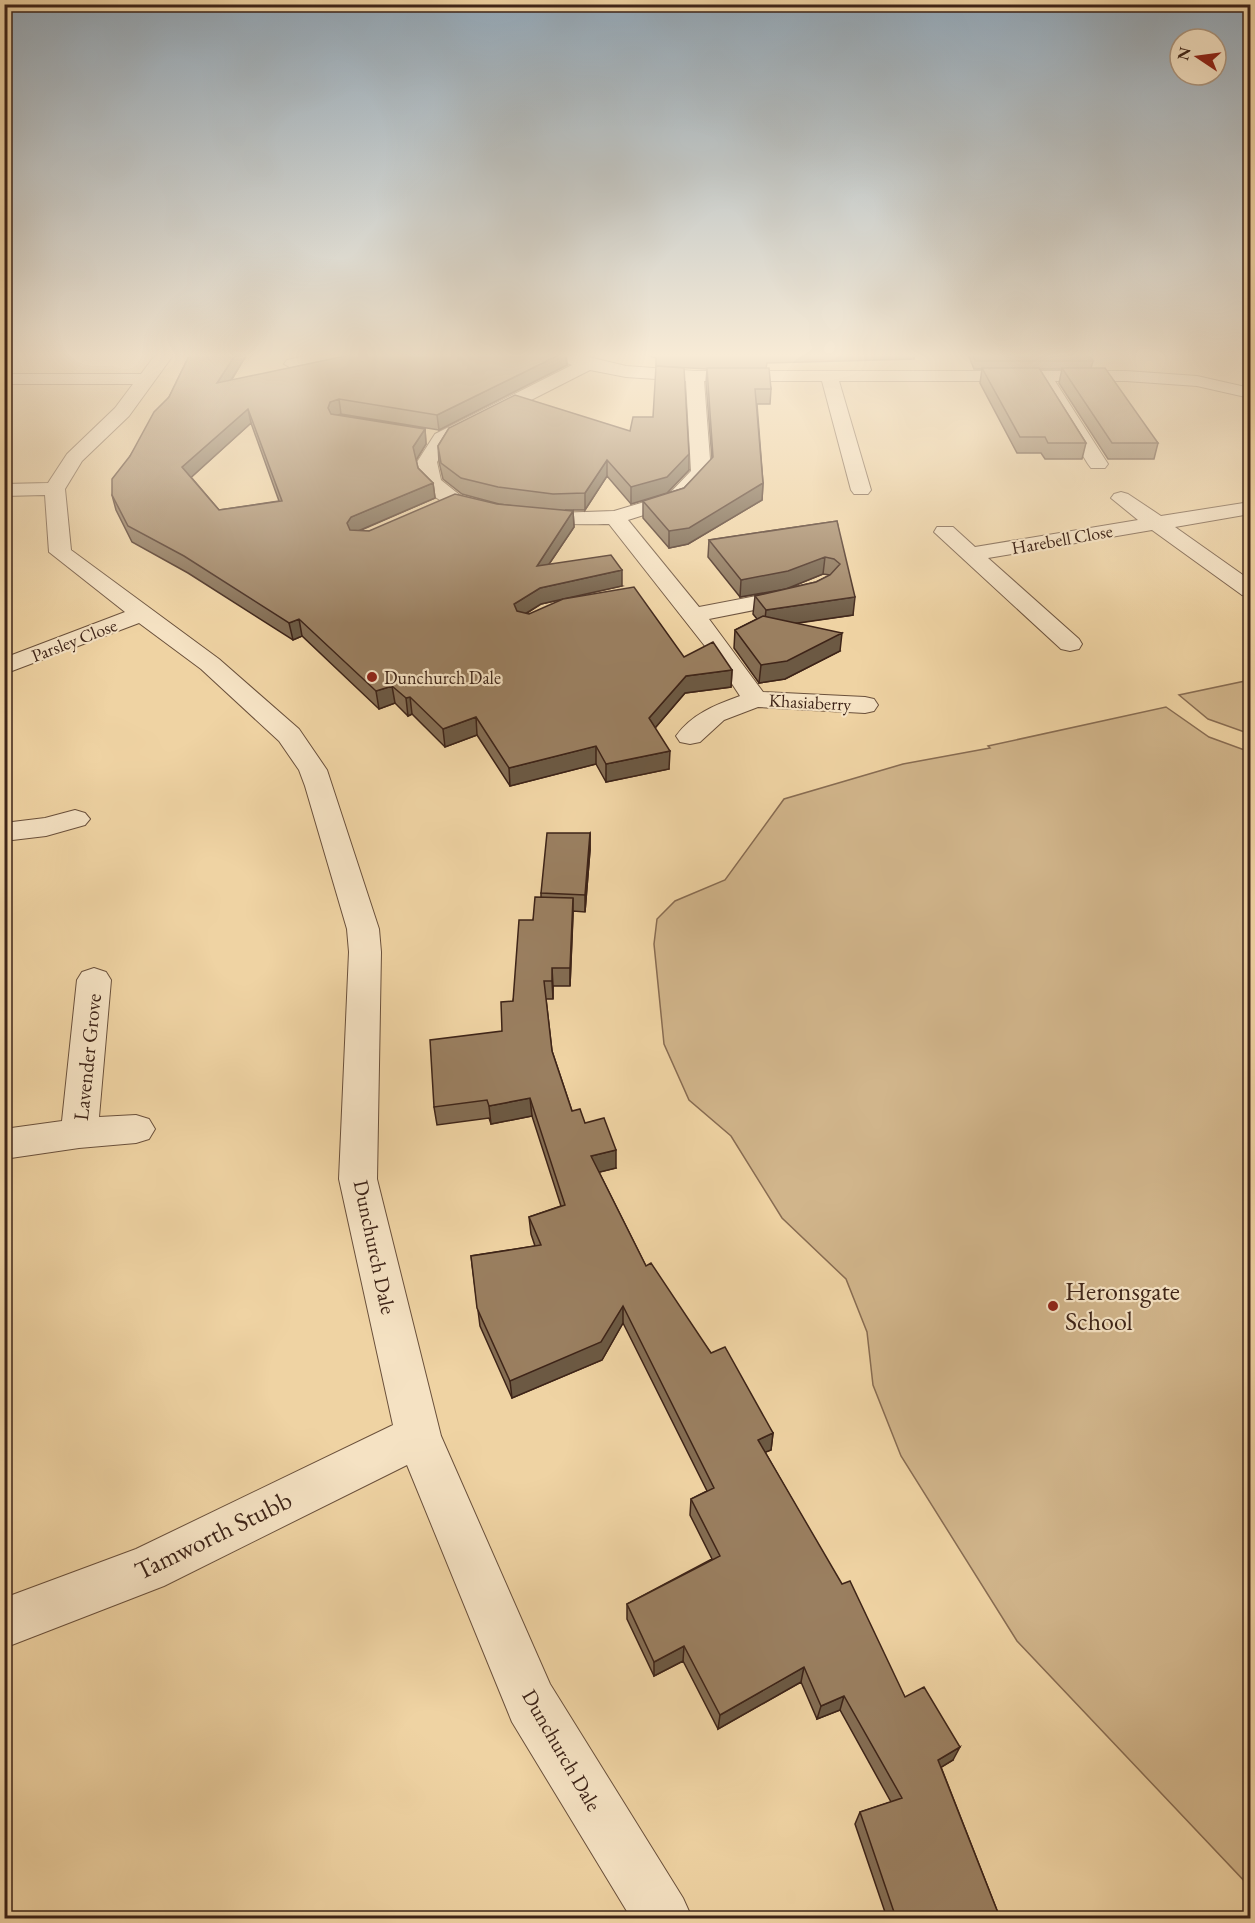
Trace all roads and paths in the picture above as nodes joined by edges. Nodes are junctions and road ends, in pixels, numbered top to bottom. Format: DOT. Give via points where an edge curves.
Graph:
graph roads {
  1 [pos="89,444"];
  2 [pos="439,444"];
  3 [pos="699,444"];
  4 [pos="848,444"];
  5 [pos="1085,444"];
  6 [pos="1098,465"];
  7 [pos="55,489"];
  8 [pos="4,490"];
  9 [pos="861,490"];
  10 [pos="1121,498"];
  11 [pos="454,500"];
  12 [pos="1251,508"];
  13 [pos="434,509"];
  14 [pos="615,517"];
  15 [pos="1155,523"];
  16 [pos="945,532"];
  17 [pos="970,554"];
  18 [pos="813,588"];
  19 [pos="1251,590"];
  20 [pos="143,613"];
  21 [pos="693,615"];
  22 [pos="1070,644"];
  23 [pos="4,668"];
  24 [pos="755,699"];
  25 [pos="865,705"];
  26 [pos="690,736"];
  27 [pos="75,819"];
  28 [pos="4,832"];
  29 [pos="94,980"];
  30 [pos="136,1129"];
  31 [pos="79,1133"];
  32 [pos="4,1144"];
  33 [pos="418,1436"];
  34 [pos="4,1623"];
  35 [pos="663,1918"];
  1 -- 7 [label="street" via="74,458"];
  2 -- 11 [label="street" via="428,462 431,482"];
  3 -- 14 [label="street" via="701,472 675,499"];
  4 -- 9 [label="street"];
  5 -- 6 [label="street"];
  7 -- 8 [label="street"];
  7 -- 20 [label="street, Dunchurch Dale" via="60,552"];
  10 -- 15 [label="street, Harebell Close"];
  11 -- 13 [label="street"];
  11 -- 14 [label="street" via="498,512 555,519"];
  12 -- 15 [label="street, Harebell Close"];
  14 -- 21 [label="street, Khasiaberry" via="658,590"];
  15 -- 17 [label="street, Harebell Close"];
  15 -- 19 [label="street, Harebell Close"];
  16 -- 17 [label="street, Harebell Close"];
  17 -- 22 [label="street, Harebell Close"];
  18 -- 21 [label="street" via="793,597"];
  20 -- 23 [label="street, Parsley Close"];
  20 -- 33 [label="street, Dunchurch Dale" via="210,664 289,735 319,786 363,929 358,1179"];
  21 -- 24 [label="street, Khasiaberry"];
  24 -- 25 [label="street, Khasiaberry"];
  24 -- 26 [label="street, Khasiaberry" via="715,714"];
  27 -- 28 [label="street"];
  29 -- 31 [label="street, Lavender Grove"];
  30 -- 31 [label="street, Lavender Grove"];
  31 -- 32 [label="street, Lavender Grove"];
  33 -- 34 [label="street, Tamworth Stubb" via="147,1569"];
  33 -- 35 [label="street, Dunchurch Dale" via="531,1703"];
}
